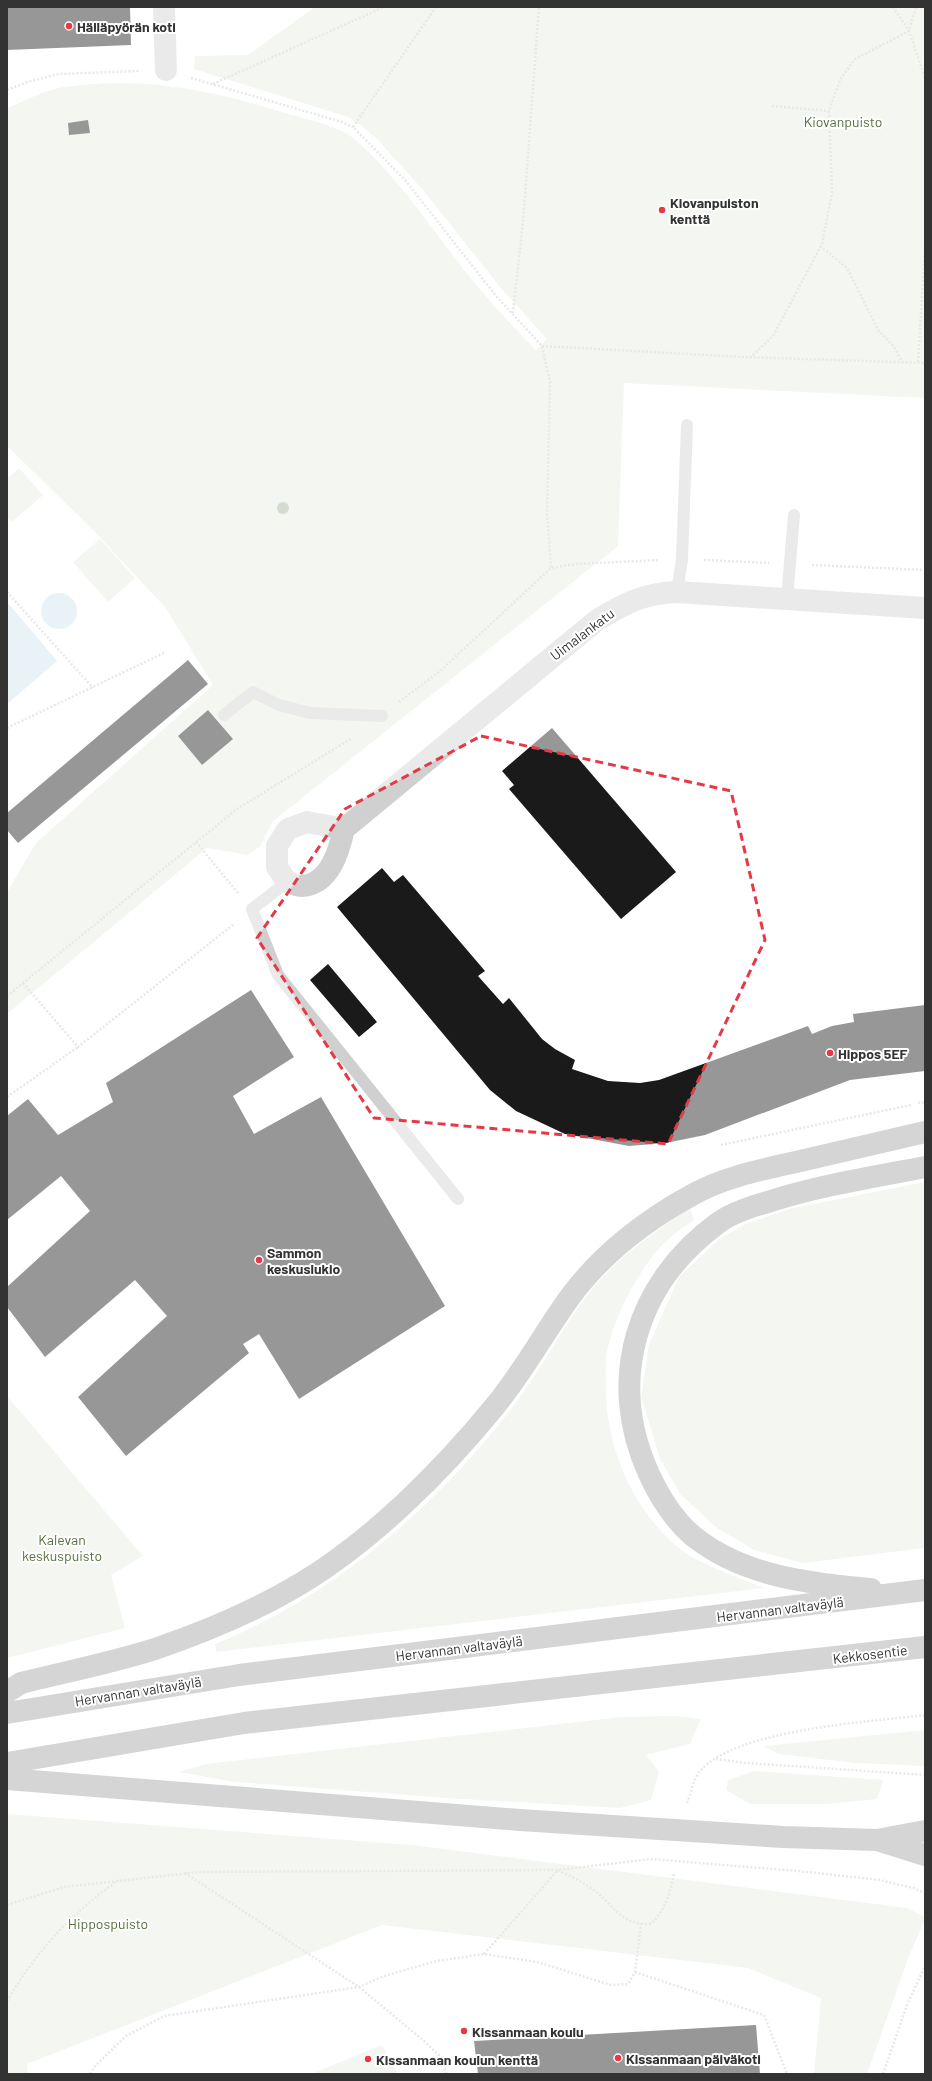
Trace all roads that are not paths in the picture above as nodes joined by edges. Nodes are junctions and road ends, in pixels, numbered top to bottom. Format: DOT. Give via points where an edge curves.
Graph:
graph roads {
  1 [pos="164,7"];
  2 [pos="166,70"];
  3 [pos="687,425"];
  4 [pos="794,515"];
  5 [pos="677,592"];
  6 [pos="787,599"];
  7 [pos="925,608"];
  8 [pos="224,714"];
  9 [pos="382,716"];
  10 [pos="344,828"];
  11 [pos="287,882"];
  12 [pos="925,1132"];
  13 [pos="925,1167"];
  14 [pos="458,1199"];
  15 [pos="918,1592"];
  16 [pos="925,1647"];
  17 [pos="7,1692"];
  18 [pos="7,1713"];
  19 [pos="7,1763"];
  20 [pos="7,1779"];
  21 [pos="925,1831"];
  22 [pos="877,1840"];
  23 [pos="925,1855"];
  1 -- 2 [label="street"];
  3 -- 5 [label="lane" via="682,560"];
  4 -- 6 [label="lane"];
  5 -- 6 [label="street, Uimalankatu"];
  5 -- 10 [label="street, Uimalankatu" via="660,592 627,602 596,621"];
  6 -- 7 [label="street, Uimalankatu"];
  8 -- 9 [label="lane" via="252,692 279,705 310,713"];
  10 -- 11 [label="street" via="340,849 330,868 316,882 301,886"];
  10 -- 11 [label="street" via="307,822 288,829 277,846 277,867"];
  11 -- 14 [label="lane" via="252,909 278,975"];
  12 -- 17 [label="highway" via="735,1176 692,1194 623,1242 595,1269 572,1295 496,1405 432,1476 357,1543 303,1582 259,1607 154,1649 21,1683"];
  13 -- 15 [label="highway" via="795,1194 751,1207 720,1222 674,1264 656,1288 635,1338 629,1372 629,1403 640,1455 670,1512 692,1535 713,1550 757,1570 807,1583"];
  15 -- 18 [label="highway, Hervannan valtaväylä" via="239,1675"];
  16 -- 19 [label="highway, Kekkosentie" via="244,1723"];
  20 -- 22 [label="highway" via="520,1820 782,1837"];
  21 -- 22 [label="highway"];
  22 -- 23 [label="highway"];
}
